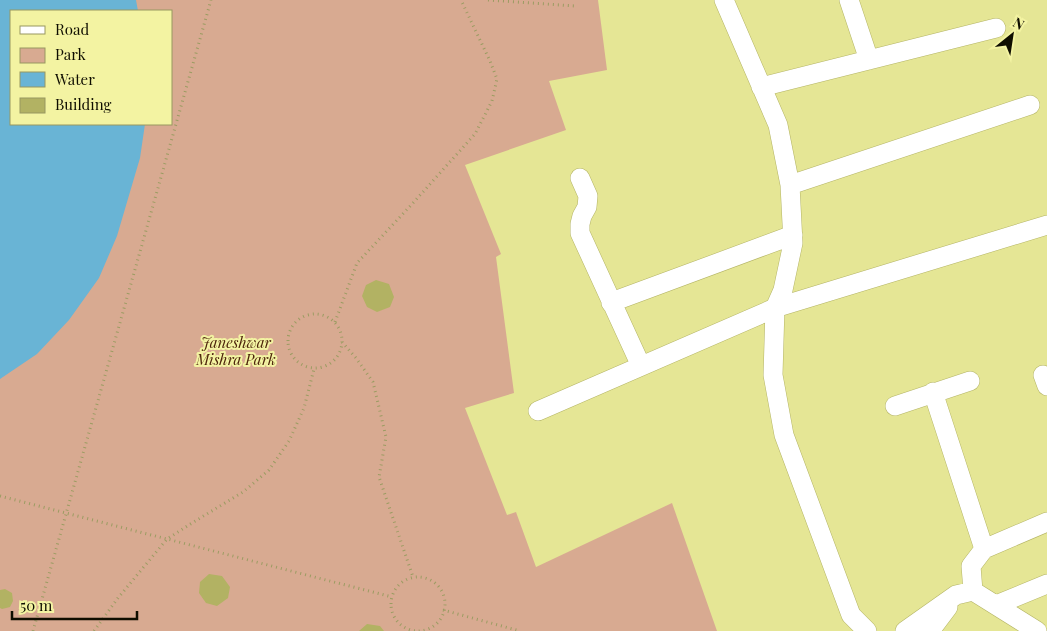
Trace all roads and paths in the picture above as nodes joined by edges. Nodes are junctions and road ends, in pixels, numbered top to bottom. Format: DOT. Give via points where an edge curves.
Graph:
graph roads {
  1 [pos="211,0"];
  2 [pos="462,0"];
  3 [pos="488,0"];
  4 [pos="724,0"];
  5 [pos="848,0"];
  6 [pos="575,6"];
  7 [pos="996,28"];
  8 [pos="869,60"];
  9 [pos="761,87"];
  10 [pos="1030,105"];
  11 [pos="580,178"];
  12 [pos="790,185"];
  13 [pos="1047,225"];
  14 [pos="793,235"];
  15 [pos="611,303"];
  16 [pos="775,308"];
  17 [pos="335,322"];
  18 [pos="342,342"];
  19 [pos="641,366"];
  20 [pos="314,368"];
  21 [pos="970,381"];
  22 [pos="933,392"];
  23 [pos="895,406"];
  24 [pos="538,411"];
  25 [pos="0,496"];
  26 [pos="66,514"];
  27 [pos="1047,522"];
  28 [pos="167,539"];
  29 [pos="984,549"];
  30 [pos="413,577"];
  31 [pos="1047,584"];
  32 [pos="964,593"];
  33 [pos="392,597"];
  34 [pos="996,605"];
  35 [pos="443,610"];
  36 [pos="33,631"];
  37 [pos="94,631"];
  38 [pos="417,631"];
  39 [pos="520,631"];
  40 [pos="867,631"];
  41 [pos="905,631"];
  42 [pos="930,631"];
  43 [pos="1037,631"];
  1 -- 26 [label="path"];
  2 -- 17 [label="path" via="497,79 492,101 475,134 357,263"];
  3 -- 6 [label="path"];
  4 -- 9 [label="street"];
  5 -- 8 [label="street"];
  7 -- 8 [label="street"];
  8 -- 9 [label="street"];
  9 -- 12 [label="street" via="778,125"];
  10 -- 12 [label="street"];
  11 -- 15 [label="street" via="588,196 580,233"];
  12 -- 14 [label="street"];
  13 -- 16 [label="street"];
  14 -- 15 [label="street"];
  14 -- 16 [label="street" via="783,290"];
  15 -- 19 [label="street"];
  16 -- 19 [label="street"];
  16 -- 40 [label="street" via="773,375 784,434 851,615"];
  17 -- 18 [label="path" via="341,331"];
  17 -- 20 [label="path" via="316,313 305,315 289,329 287,340 294,360"];
  18 -- 20 [label="path" via="334,361"];
  18 -- 30 [label="path" via="373,382 386,437 379,477"];
  19 -- 24 [label="street"];
  20 -- 28 [label="path" via="304,408 289,441 269,470 243,492"];
  21 -- 22 [label="street"];
  22 -- 23 [label="street"];
  22 -- 29 [label="street"];
  25 -- 26 [label="path"];
  26 -- 28 [label="path"];
  26 -- 36 [label="path"];
  27 -- 29 [label="street"];
  28 -- 33 [label="path"];
  28 -- 37 [label="path"];
  29 -- 32 [label="street" via="972,566"];
  30 -- 33 [label="path" via="399,584"];
  30 -- 35 [label="path" via="429,579 437,585 443,594"];
  31 -- 34 [label="street"];
  32 -- 34 [label="street"];
  32 -- 41 [label="street"];
  32 -- 42 [label="street"];
  33 -- 38 [label="path" via="392,613 398,622"];
  34 -- 43 [label="street"];
  35 -- 38 [label="path" via="437,623"];
  35 -- 39 [label="path"];
}
